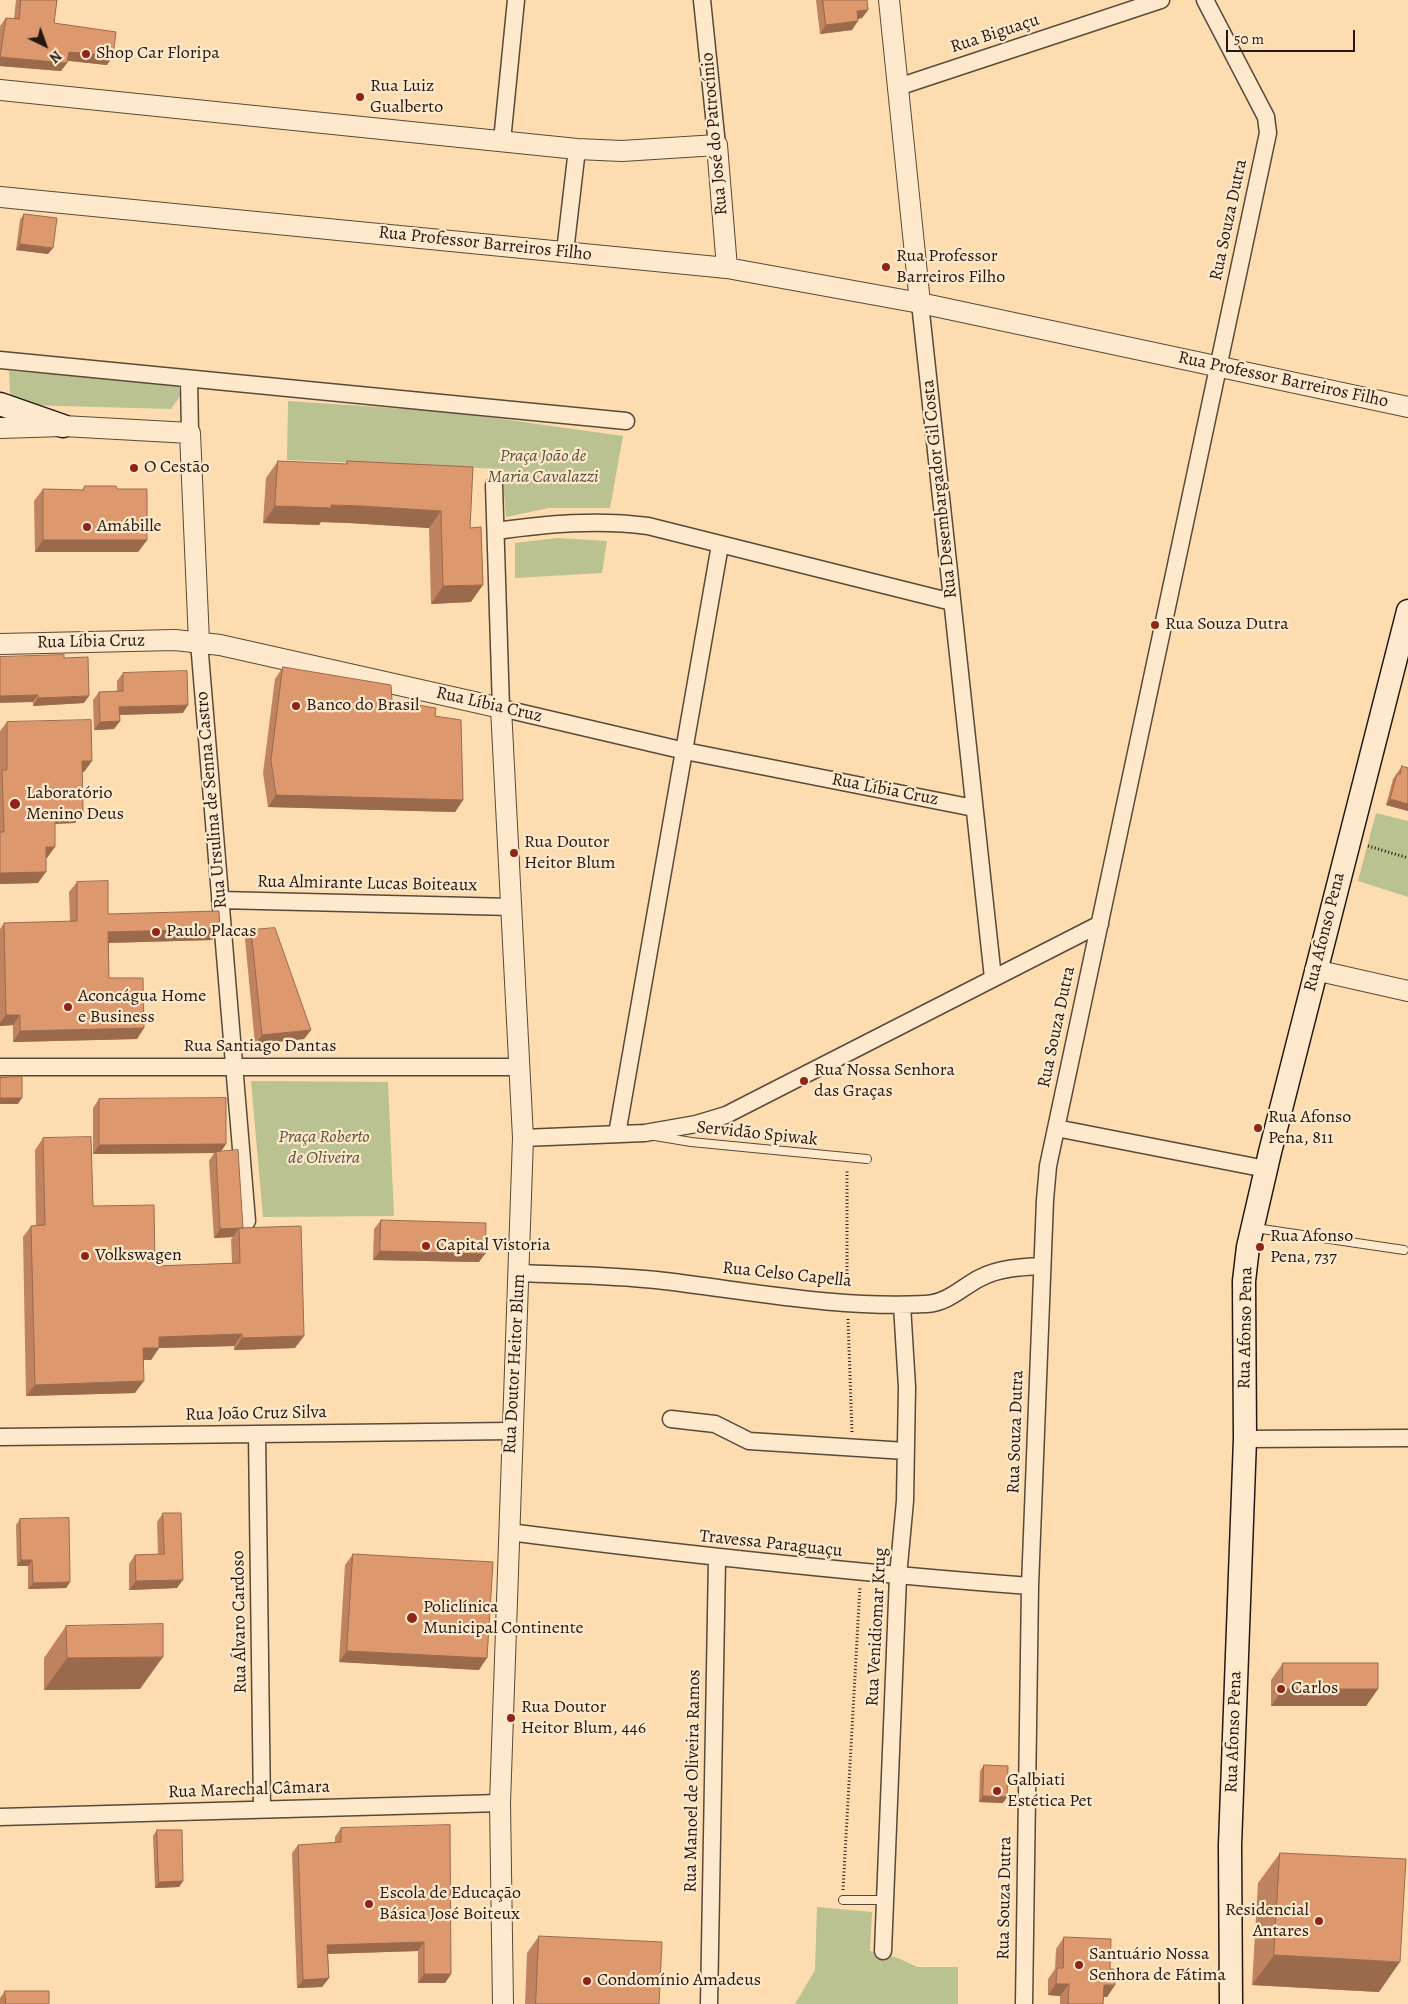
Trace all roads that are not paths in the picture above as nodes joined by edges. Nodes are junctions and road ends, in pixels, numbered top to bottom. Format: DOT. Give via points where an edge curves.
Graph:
graph roads {
  1 [pos="516,0"];
  2 [pos="702,0"];
  3 [pos="889,0"];
  4 [pos="1161,0"];
  5 [pos="1206,0"];
  6 [pos="898,87"];
  7 [pos="0,90"];
  8 [pos="502,141"];
  9 [pos="717,145"];
  10 [pos="577,149"];
  11 [pos="0,197"];
  12 [pos="565,252"];
  13 [pos="727,268"];
  14 [pos="920,303"];
  15 [pos="0,360"];
  16 [pos="1220,367"];
  17 [pos="189,379"];
  18 [pos="0,402"];
  19 [pos="1408,407"];
  20 [pos="626,421"];
  21 [pos="63,426"];
  22 [pos="0,428"];
  23 [pos="190,433"];
  24 [pos="494,486"];
  25 [pos="496,531"];
  26 [pos="720,545"];
  27 [pos="952,602"];
  28 [pos="1408,611"];
  29 [pos="199,642"];
  30 [pos="0,644"];
  31 [pos="501,708"];
  32 [pos="685,751"];
  33 [pos="974,808"];
  34 [pos="220,900"];
  35 [pos="512,907"];
  36 [pos="1100,924"];
  37 [pos="1316,970"];
  38 [pos="993,978"];
  39 [pos="1408,992"];
  40 [pos="0,1067"];
  41 [pos="234,1067"];
  42 [pos="520,1068"];
  43 [pos="1056,1128"];
  44 [pos="645,1133"];
  45 [pos="618,1134"];
  46 [pos="523,1138"];
  47 [pos="867,1159"];
  48 [pos="1266,1169"];
  49 [pos="247,1222"];
  50 [pos="1253,1227"];
  51 [pos="1404,1250"];
  52 [pos="1042,1266"];
  53 [pos="520,1273"];
  54 [pos="902,1305"];
  55 [pos="671,1419"];
  56 [pos="512,1431"];
  57 [pos="257,1434"];
  58 [pos="0,1437"];
  59 [pos="1408,1438"];
  60 [pos="1245,1439"];
  61 [pos="906,1451"];
  62 [pos="508,1532"];
  63 [pos="717,1559"];
  64 [pos="898,1576"];
  65 [pos="1030,1586"];
  66 [pos="500,1803"];
  67 [pos="262,1809"];
  68 [pos="0,1817"];
  69 [pos="843,1900"];
  70 [pos="886,1900"];
  71 [pos="883,1951"];
  72 [pos="503,2004"];
  73 [pos="709,2004"];
  74 [pos="1024,2004"];
  75 [pos="1231,2004"];
  1 -- 8 [label="street"];
  2 -- 9 [label="street, Rua José do Patrocínio"];
  3 -- 6 [label="street, Rua Desembargador Gil Costa"];
  4 -- 6 [label="street, Rua Biguaçu"];
  5 -- 16 [label="street, Rua Souza Dutra" via="1266,117 1268,133"];
  6 -- 14 [label="street, Rua Desembargador Gil Costa"];
  7 -- 8 [label="street"];
  8 -- 10 [label="street"];
  9 -- 10 [label="street" via="622,151"];
  9 -- 13 [label="street, Rua José do Patrocínio"];
  10 -- 12 [label="street"];
  11 -- 12 [label="street, Rua Professor Barreiros Filho"];
  12 -- 13 [label="street, Rua Professor Barreiros Filho"];
  13 -- 14 [label="street, Rua Professor Barreiros Filho"];
  14 -- 16 [label="street, Rua Professor Barreiros Filho"];
  14 -- 27 [label="street, Rua Desembargador Gil Costa"];
  15 -- 17 [label="street"];
  16 -- 19 [label="street, Rua Professor Barreiros Filho"];
  16 -- 36 [label="street, Rua Souza Dutra"];
  17 -- 20 [label="street"];
  17 -- 23 [label="street, Rua Ursulina de Senna Castro"];
  18 -- 21 [label="main road"];
  21 -- 22 [label="street"];
  21 -- 23 [label="street"];
  23 -- 29 [label="street, Rua Ursulina de Senna Castro"];
  24 -- 25 [label="street, Rua Doutor Heitor Blum"];
  25 -- 26 [label="street" via="574,522 615,522 648,526"];
  25 -- 31 [label="street, Rua Doutor Heitor Blum"];
  26 -- 27 [label="street"];
  26 -- 32 [label="street"];
  27 -- 33 [label="street, Rua Desembargador Gil Costa"];
  28 -- 37 [label="main road, Rua Afonso Pena"];
  29 -- 30 [label="street, Rua Líbia Cruz"];
  29 -- 31 [label="street, Rua Líbia Cruz" via="261,652"];
  29 -- 34 [label="street, Rua Ursulina de Senna Castro"];
  31 -- 32 [label="street, Rua Líbia Cruz"];
  31 -- 35 [label="street, Rua Doutor Heitor Blum"];
  32 -- 33 [label="street, Rua Líbia Cruz"];
  32 -- 45 [label="street"];
  33 -- 38 [label="street, Rua Desembargador Gil Costa"];
  34 -- 35 [label="street, Rua Almirante Lucas Boiteaux"];
  34 -- 41 [label="street, Rua Ursulina de Senna Castro"];
  35 -- 42 [label="street, Rua Doutor Heitor Blum"];
  36 -- 38 [label="street"];
  36 -- 43 [label="street, Rua Souza Dutra"];
  37 -- 39 [label="street"];
  37 -- 48 [label="main road, Rua Afonso Pena"];
  38 -- 44 [label="street" via="726,1115"];
  40 -- 41 [label="street, Rua Santiago Dantas"];
  41 -- 42 [label="street, Rua Santiago Dantas"];
  41 -- 49 [label="street, Rua Ursulina de Senna Castro"];
  42 -- 46 [label="street, Rua Doutor Heitor Blum"];
  43 -- 48 [label="street"];
  43 -- 52 [label="street, Rua Souza Dutra" via="1045,1200"];
  44 -- 45 [label="street"];
  44 -- 47 [label="lane, Servidão Spiwak" via="682,1141"];
  45 -- 46 [label="street"];
  46 -- 53 [label="street, Rua Doutor Heitor Blum"];
  48 -- 50 [label="main road, Rua Afonso Pena"];
  50 -- 51 [label="lane"];
  50 -- 60 [label="main road, Rua Afonso Pena" via="1244,1281"];
  52 -- 54 [label="street, Rua Celso Capella" via="994,1272 941,1301"];
  52 -- 65 [label="street, Rua Souza Dutra"];
  53 -- 54 [label="street, Rua Celso Capella" via="654,1280 847,1302"];
  53 -- 56 [label="street, Rua Doutor Heitor Blum"];
  54 -- 61 [label="street, Rua Venidiomar Krug"];
  55 -- 61 [label="street" via="715,1424 749,1440"];
  56 -- 57 [label="street, Rua João Cruz Silva"];
  56 -- 62 [label="street, Rua Doutor Heitor Blum"];
  57 -- 58 [label="street, Rua João Cruz Silva"];
  57 -- 67 [label="street, Rua Álvaro Cardoso"];
  59 -- 60 [label="street"];
  60 -- 75 [label="main road, Rua Afonso Pena" via="1232,1806"];
  61 -- 64 [label="street, Rua Venidiomar Krug"];
  62 -- 63 [label="street, Travessa Paraguaçu"];
  62 -- 66 [label="street, Rua Doutor Heitor Blum"];
  63 -- 64 [label="street, Travessa Paraguaçu"];
  63 -- 73 [label="street, Rua Manoel de Oliveira Ramos"];
  64 -- 65 [label="street, Travessa Paraguaçu"];
  64 -- 70 [label="street, Rua Venidiomar Krug"];
  65 -- 74 [label="street, Rua Souza Dutra"];
  66 -- 67 [label="street, Rua Marechal Câmara"];
  66 -- 72 [label="street, Rua Doutor Heitor Blum"];
  67 -- 68 [label="street, Rua Marechal Câmara"];
  69 -- 70 [label="lane"];
  70 -- 71 [label="street, Rua Venidiomar Krug"];
}
